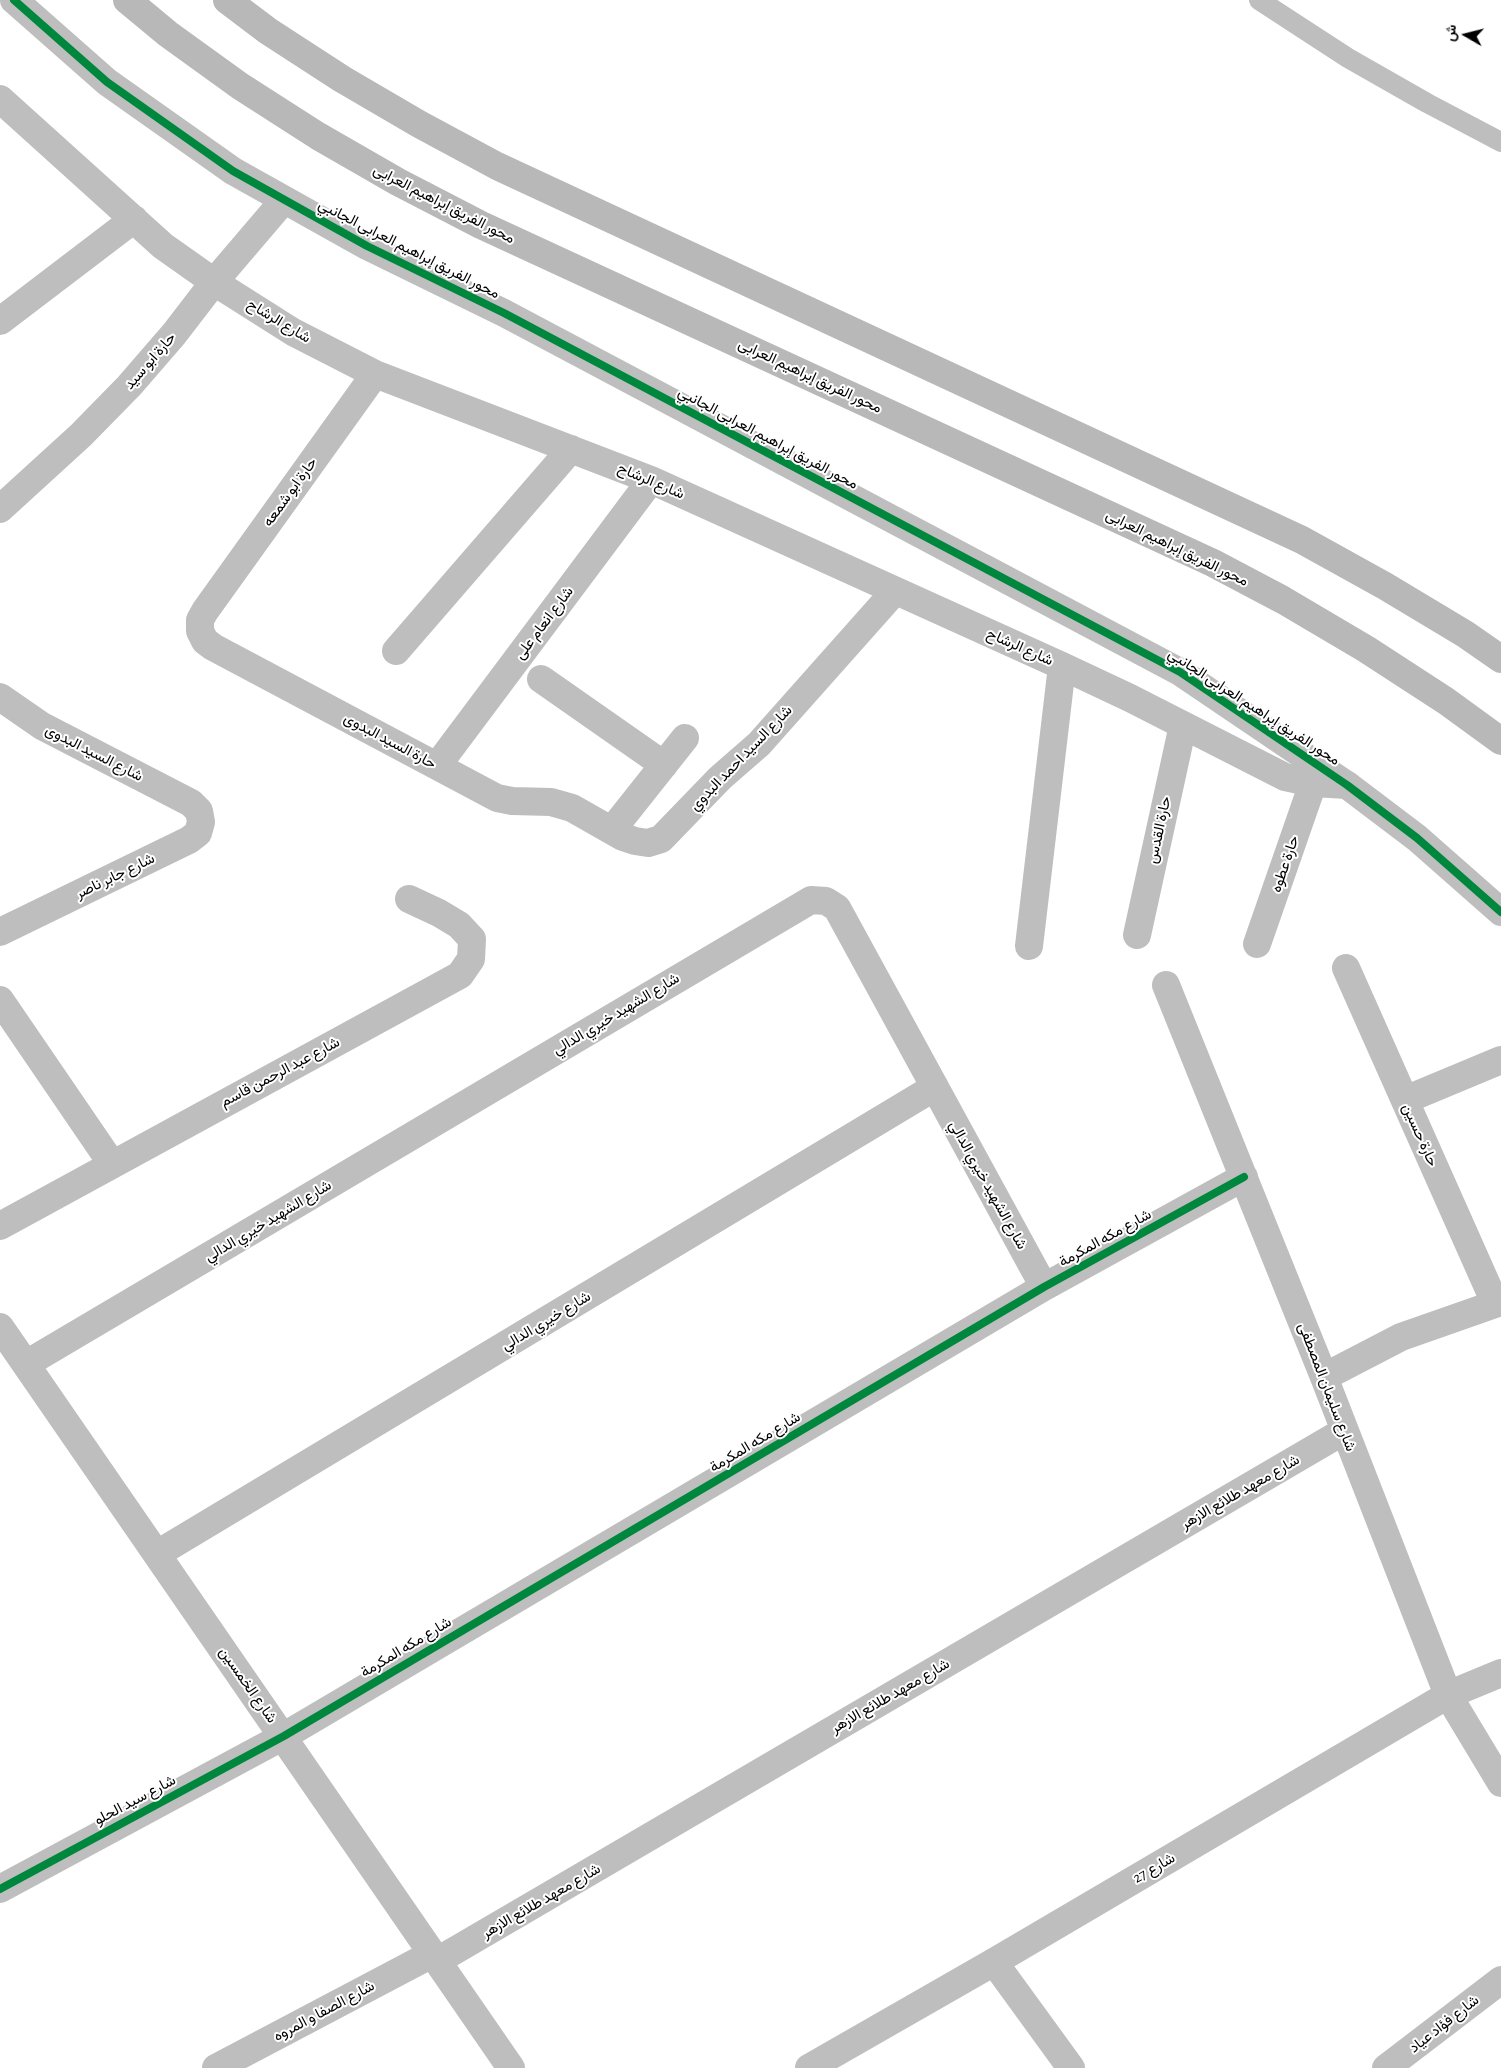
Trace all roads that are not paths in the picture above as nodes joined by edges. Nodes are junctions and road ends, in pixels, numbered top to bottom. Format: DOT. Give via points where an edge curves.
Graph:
graph roads {
  1 [pos="14,0"];
  2 [pos="127,0"];
  3 [pos="227,0"];
  4 [pos="1259,0"];
  5 [pos="0,99"];
  6 [pos="1501,142"];
  7 [pos="284,200"];
  8 [pos="134,219"];
  9 [pos="214,282"];
  10 [pos="0,321"];
  11 [pos="375,374"];
  12 [pos="571,449"];
  13 [pos="651,480"];
  14 [pos="0,509"];
  15 [pos="895,591"];
  16 [pos="205,611"];
  17 [pos="396,651"];
  18 [pos="1501,659"];
  19 [pos="1062,666"];
  20 [pos="541,679"];
  21 [pos="0,697"];
  22 [pos="1182,725"];
  23 [pos="686,738"];
  24 [pos="1501,741"];
  25 [pos="437,766"];
  26 [pos="664,766"];
  27 [pos="1313,783"];
  28 [pos="1347,785"];
  29 [pos="191,803"];
  30 [pos="612,830"];
  31 [pos="409,899"];
  32 [pos="1501,912"];
  33 [pos="0,932"];
  34 [pos="1137,935"];
  35 [pos="1257,944"];
  36 [pos="1029,946"];
  37 [pos="1346,968"];
  38 [pos="1166,985"];
  39 [pos="0,1000"];
  40 [pos="1501,1060"];
  41 [pos="935,1087"];
  42 [pos="1405,1100"];
  43 [pos="112,1164"];
  44 [pos="1244,1177"];
  45 [pos="0,1226"];
  46 [pos="1044,1287"];
  47 [pos="1498,1302"];
  48 [pos="0,1327"];
  49 [pos="26,1364"];
  50 [pos="1324,1377"];
  51 [pos="1344,1431"];
  52 [pos="157,1554"];
  53 [pos="1501,1673"];
  54 [pos="1448,1695"];
  55 [pos="284,1736"];
  56 [pos="1501,1783"];
  57 [pos="0,1889"];
  58 [pos="435,1958"];
  59 [pos="994,1962"];
  60 [pos="1501,1980"];
  61 [pos="1392,2066"];
  62 [pos="216,2068"];
  63 [pos="511,2068"];
  64 [pos="809,2068"];
  65 [pos="1072,2068"];
  1 -- 7 [label="street, محور الفريق إبراهيم العرابى الجانبي" via="107,82 233,171"];
  2 -- 24 [label="main road, محور الفريق إبراهيم العرابى" via="240,86 398,182 481,224 1213,563 1366,649"];
  3 -- 18 [label="main road" via="342,79 497,166 1302,540 1393,590"];
  4 -- 6 [label="lane" via="1356,62"];
  5 -- 8 [label="street, شارع الرشاح"];
  7 -- 9 [label="street, حارة ابو سيد"];
  7 -- 28 [label="street, محور الفريق إبراهيم العرابى الجانبي" via="367,246 504,313 1180,672"];
  8 -- 9 [label="street, شارع الرشاح" via="163,246"];
  8 -- 10 [label="street"];
  9 -- 11 [label="street, شارع الرشاح" via="293,332"];
  9 -- 14 [label="street, حارة ابو سيد" via="129,386"];
  11 -- 12 [label="street, شارع الرشاح"];
  11 -- 16 [label="street, حارة ابو شمعه"];
  12 -- 13 [label="street, شارع الرشاح"];
  12 -- 17 [label="street"];
  13 -- 15 [label="street, شارع الرشاح"];
  13 -- 25 [label="street, شارع انعام على"];
  15 -- 19 [label="street, شارع الرشاح"];
  15 -- 30 [label="street, شارع السيد احمد البدوي" via="759,744 720,778 661,839 648,843 635,841"];
  16 -- 25 [label="street, حارة السيد البدوى" via="200,620 200,631 213,647"];
  19 -- 22 [label="street, شارع الرشاح"];
  19 -- 36 [label="street"];
  20 -- 26 [label="street"];
  21 -- 29 [label="street, شارع السيد البدوى" via="42,726"];
  22 -- 27 [label="street, شارع الرشاح" via="1285,777"];
  22 -- 34 [label="street, حارة القدس"];
  23 -- 26 [label="street"];
  25 -- 30 [label="street, حارة السيد البدوى" via="497,798 551,802 572,808"];
  26 -- 30 [label="street"];
  27 -- 28 [label="street, شارع الرشاح"];
  27 -- 35 [label="street, حارة عطوه"];
  28 -- 32 [label="street, محور الفريق إبراهيم العرابى الجانبي" via="1417,838"];
  29 -- 33 [label="street, شارع جابر ناصر" via="199,811 201,822 198,833 189,840"];
  31 -- 43 [label="street, شارع عبد الرحمن قاسم" via="459,925 472,939 471,959 460,975"];
  37 -- 42 [label="street, حارة حسين"];
  38 -- 44 [label="street, شارع سليمان المصطفى"];
  39 -- 43 [label="street"];
  40 -- 42 [label="street"];
  41 -- 46 [label="street, شارع الشهيد خيري الدالي"];
  41 -- 49 [label="street, شارع الشهيد خيري الدالي" via="837,908 826,901 811,900"];
  41 -- 52 [label="street, شارع خيري الدالي"];
  42 -- 47 [label="street, حارة حسين"];
  43 -- 45 [label="street, شارع عبد الرحمن قاسم"];
  44 -- 46 [label="street, شارع مكه المكرمة"];
  44 -- 50 [label="street, شارع سليمان المصطفى"];
  46 -- 55 [label="street, شارع مكه المكرمة"];
  47 -- 50 [label="street" via="1401,1337"];
  48 -- 49 [label="street, شارع الخمسين"];
  49 -- 52 [label="street, شارع الخمسين"];
  50 -- 51 [label="street, شارع سليمان المصطفى"];
  51 -- 54 [label="street, شارع سليمان المصطفى"];
  51 -- 58 [label="street, شارع معهد طلائع الازهر"];
  52 -- 55 [label="street, شارع الخمسين"];
  53 -- 54 [label="street, شارع 27"];
  54 -- 56 [label="street, شارع سليمان المصطفى"];
  54 -- 59 [label="street, شارع 27"];
  55 -- 57 [label="street, شارع سيد الحلو"];
  55 -- 58 [label="street, شارع الخمسين"];
  58 -- 62 [label="street, شارع الصفا و المروه"];
  58 -- 63 [label="street, شارع الخمسين"];
  59 -- 64 [label="street, شارع 27"];
  59 -- 65 [label="street"];
  60 -- 61 [label="street, شارع فؤاد عياد"];
}
